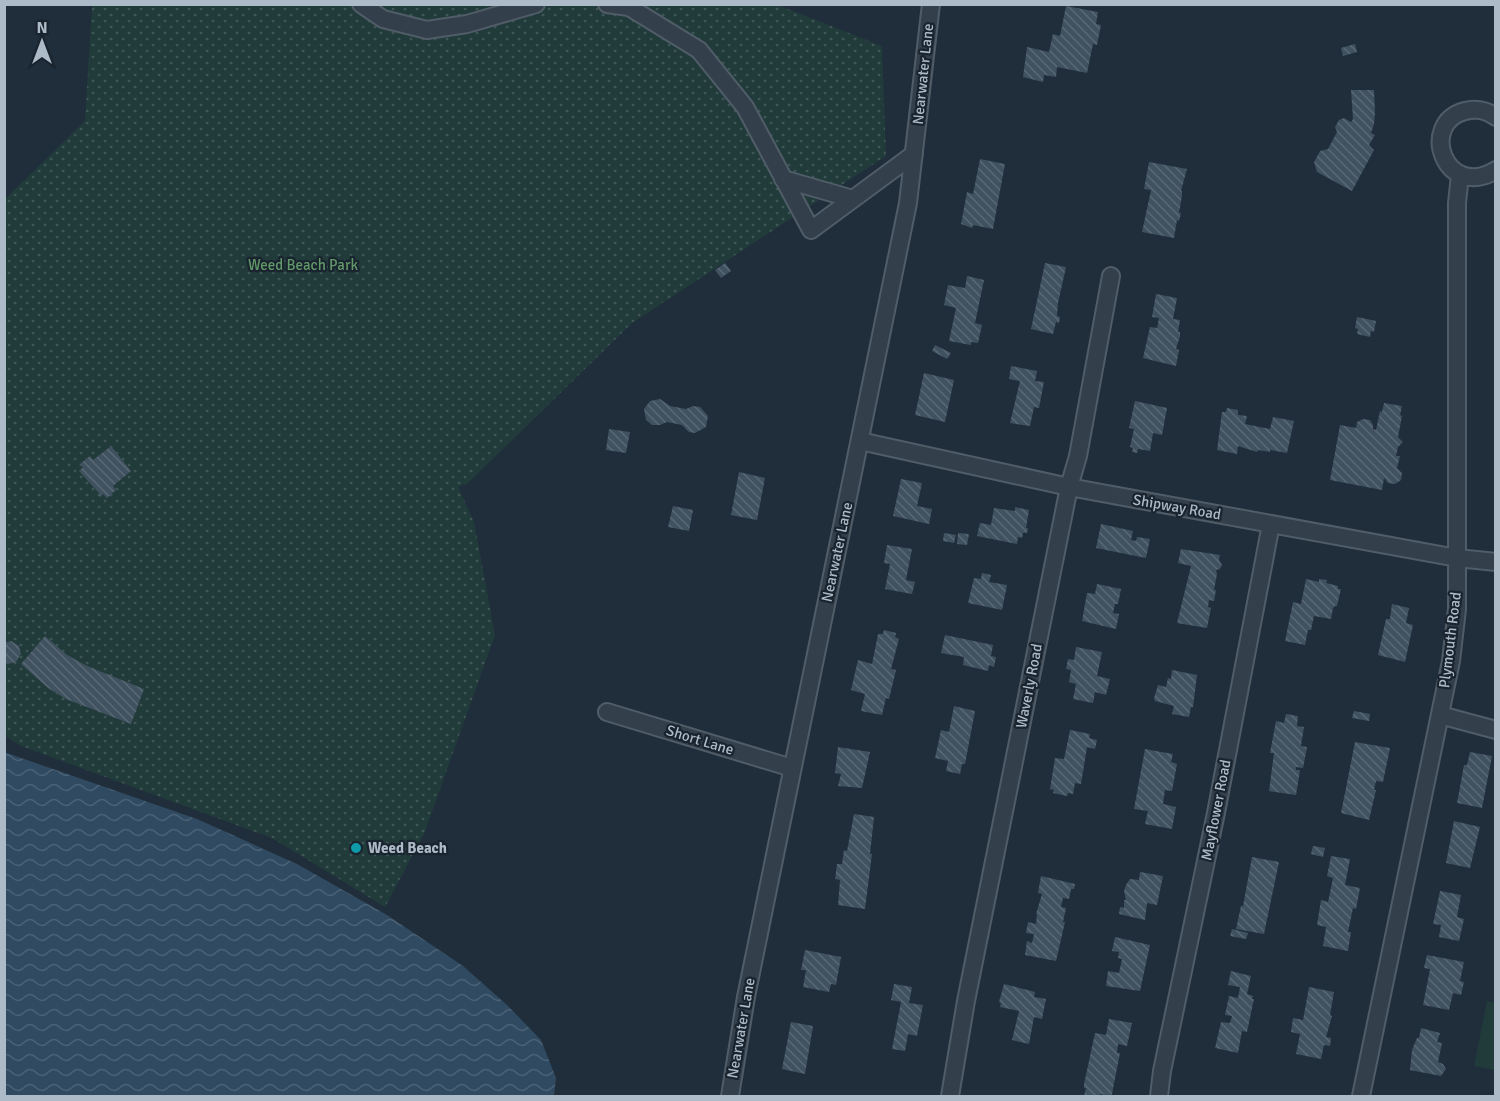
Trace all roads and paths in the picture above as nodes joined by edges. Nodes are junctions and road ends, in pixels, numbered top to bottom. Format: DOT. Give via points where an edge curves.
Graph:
graph roads {
  1 [pos="361,4"];
  2 [pos="536,4"];
  3 [pos="607,4"];
  4 [pos="931,4"];
  5 [pos="1496,117"];
  6 [pos="914,154"];
  7 [pos="1496,170"];
  8 [pos="1460,175"];
  9 [pos="783,178"];
  10 [pos="853,199"];
  11 [pos="1111,276"];
  12 [pos="860,441"];
  13 [pos="1069,487"];
  14 [pos="1271,524"];
  15 [pos="1457,558"];
  16 [pos="1496,561"];
  17 [pos="607,712"];
  18 [pos="1440,715"];
  19 [pos="1496,730"];
  20 [pos="792,768"];
  21 [pos="730,1096"];
  22 [pos="950,1096"];
  23 [pos="1159,1096"];
  24 [pos="1361,1096"];
  1 -- 2 [label="street" via="382,19 427,30 467,24"];
  3 -- 9 [label="street" via="629,7 699,50 745,107"];
  4 -- 6 [label="street, Nearwater Lane"];
  5 -- 8 [label="street" via="1475,109 1451,118 1443,129 1442,156"];
  6 -- 10 [label="street"];
  6 -- 12 [label="street, Nearwater Lane" via="908,203"];
  7 -- 8 [label="street" via="1473,178"];
  8 -- 15 [label="street, Plymouth Road"];
  9 -- 10 [label="street"];
  9 -- 10 [label="street" via="811,230"];
  11 -- 13 [label="street, Waverly Road"];
  12 -- 13 [label="street, Shipway Road"];
  12 -- 20 [label="street, Nearwater Lane"];
  13 -- 14 [label="street, Shipway Road"];
  13 -- 22 [label="street, Waverly Road"];
  14 -- 15 [label="street, Shipway Road"];
  14 -- 23 [label="street, Mayflower Road"];
  15 -- 16 [label="street, Shipway Road"];
  15 -- 18 [label="street, Plymouth Road" via="1457,609"];
  17 -- 20 [label="street, Short Lane"];
  18 -- 19 [label="street"];
  18 -- 24 [label="street, Plymouth Road"];
  20 -- 21 [label="street, Nearwater Lane"];
}
